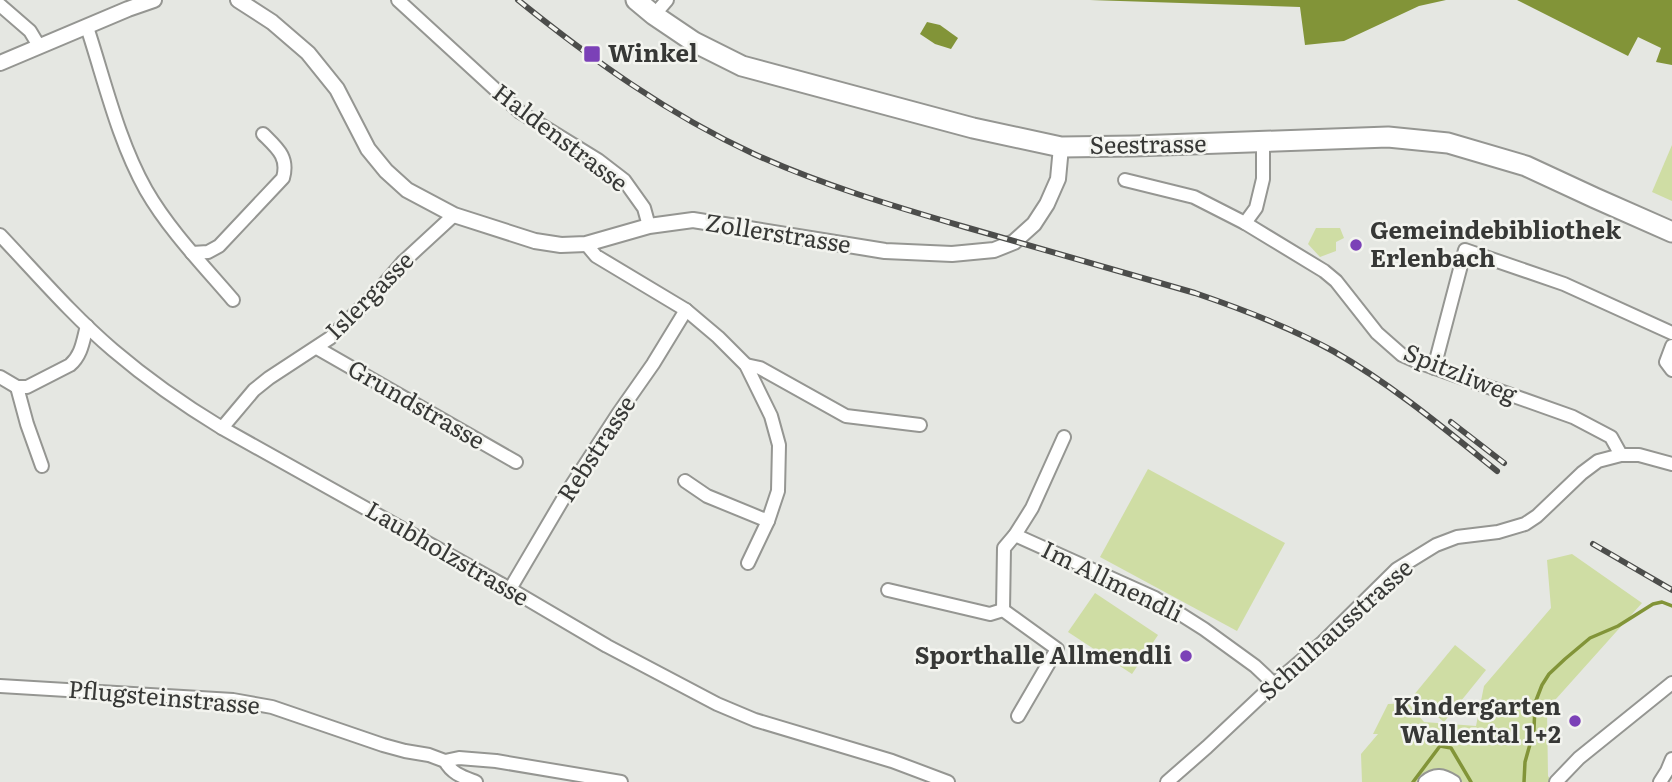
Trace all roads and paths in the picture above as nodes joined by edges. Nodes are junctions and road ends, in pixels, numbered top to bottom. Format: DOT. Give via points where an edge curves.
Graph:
graph roads {
  1 [pos="154,0"];
  2 [pos="238,0"];
  3 [pos="398,0"];
  4 [pos="636,0"];
  5 [pos="667,0"];
  6 [pos="0,5"];
  7 [pos="654,16"];
  8 [pos="87,27"];
  9 [pos="39,46"];
  10 [pos="0,63"];
  11 [pos="264,134"];
  12 [pos="1263,142"];
  13 [pos="1061,146"];
  14 [pos="1125,180"];
  15 [pos="454,215"];
  16 [pos="1244,223"];
  17 [pos="649,226"];
  18 [pos="1672,232"];
  19 [pos="0,235"];
  20 [pos="586,244"];
  21 [pos="192,253"];
  22 [pos="233,300"];
  23 [pos="686,310"];
  24 [pos="87,326"];
  25 [pos="1672,332"];
  26 [pos="1672,346"];
  27 [pos="317,348"];
  28 [pos="746,365"];
  29 [pos="1434,368"];
  30 [pos="1672,370"];
  31 [pos="0,377"];
  32 [pos="17,387"];
  33 [pos="920,425"];
  34 [pos="222,428"];
  35 [pos="1064,438"];
  36 [pos="1621,455"];
  37 [pos="516,462"];
  38 [pos="1672,464"];
  39 [pos="42,466"];
  40 [pos="685,481"];
  41 [pos="768,520"];
  42 [pos="1015,535"];
  43 [pos="748,564"];
  44 [pos="510,589"];
  45 [pos="888,590"];
  46 [pos="1003,610"];
  47 [pos="1672,683"];
  48 [pos="1274,684"];
  49 [pos="0,686"];
  50 [pos="1018,716"];
  51 [pos="1672,759"];
  52 [pos="445,761"];
  53 [pos="476,782"];
  54 [pos="621,782"];
  55 [pos="948,782"];
  56 [pos="1167,782"];
  57 [pos="1425,782"];
  58 [pos="1454,782"];
  59 [pos="1556,782"];
  60 [pos="1660,782"];
  1 -- 8 [label="street"];
  2 -- 15 [label="street, Zollerstrasse" via="308,53 337,89 368,149 386,171 408,190"];
  3 -- 17 [label="street, Haldenstrasse" via="520,112 624,180 644,208"];
  4 -- 7 [label="main road, Seestrasse"];
  5 -- 7 [label="street"];
  6 -- 9 [label="street" via="30,31"];
  7 -- 13 [label="main road, Seestrasse" via="742,66 973,128"];
  8 -- 9 [label="street"];
  8 -- 21 [label="street" via="125,147 147,191"];
  9 -- 10 [label="street"];
  11 -- 21 [label="street" via="282,154 283,178 219,246"];
  12 -- 13 [label="main road, Seestrasse"];
  12 -- 16 [label="street" via="1263,178 1256,208"];
  12 -- 18 [label="main road, Seestrasse" via="1388,136 1457,145 1526,166"];
  13 -- 17 [label="street, Zollerstrasse" via="1058,179 1047,204 1014,242 994,250 953,254 885,251 693,220"];
  14 -- 16 [label="street, Spitzliweg" via="1194,197"];
  15 -- 20 [label="street, Zollerstrasse" via="535,242"];
  15 -- 27 [label="street, Islergasse"];
  16 -- 29 [label="street, Spitzliweg" via="1324,271 1389,344 1402,355"];
  17 -- 20 [label="street, Zollerstrasse"];
  19 -- 24 [label="street, Laubholzstrasse"];
  20 -- 23 [label="street" via="596,256"];
  21 -- 22 [label="street"];
  23 -- 28 [label="street"];
  23 -- 44 [label="street, Rebstrasse"];
  24 -- 32 [label="street" via="81,351 71,365 27,387"];
  24 -- 34 [label="street, Laubholzstrasse" via="142,374"];
  25 -- 29 [label="street" via="1564,284 1465,250"];
  26 -- 30 [label="street" via="1666,362"];
  27 -- 34 [label="street, Islergasse" via="254,390"];
  27 -- 37 [label="street, Grundstrasse"];
  28 -- 33 [label="street" via="760,368 846,416"];
  28 -- 41 [label="street" via="771,416 779,445 778,491"];
  29 -- 36 [label="street, Spitzliweg" via="1573,417 1611,437"];
  31 -- 32 [label="street"];
  32 -- 39 [label="street"];
  34 -- 44 [label="street, Laubholzstrasse"];
  35 -- 42 [label="street, Im Allmendli"];
  36 -- 38 [label="street, Schulhausstrasse"];
  36 -- 48 [label="street, Schulhausstrasse" via="1591,466 1525,524 1457,537 1397,569"];
  40 -- 41 [label="street" via="706,496"];
  41 -- 43 [label="street"];
  42 -- 46 [label="street, Im Allmendli" via="1004,548"];
  42 -- 48 [label="street, Im Allmendli" via="1155,598 1204,629"];
  44 -- 55 [label="street, Laubholzstrasse" via="718,704"];
  45 -- 46 [label="street" via="990,614"];
  46 -- 50 [label="street" via="1057,649"];
  47 -- 59 [label="street"];
  48 -- 56 [label="street, Schulhausstrasse"];
  49 -- 52 [label="street, Pflugsteinstrasse" via="233,700 272,707 383,746"];
  51 -- 60 [label="street"];
  52 -- 53 [label="street, Pflugsteinstrasse" via="455,774"];
  52 -- 54 [label="street, Pflugsteinstrasse" via="496,761"];
  57 -- 58 [label="street" via="1434,775"];
}
